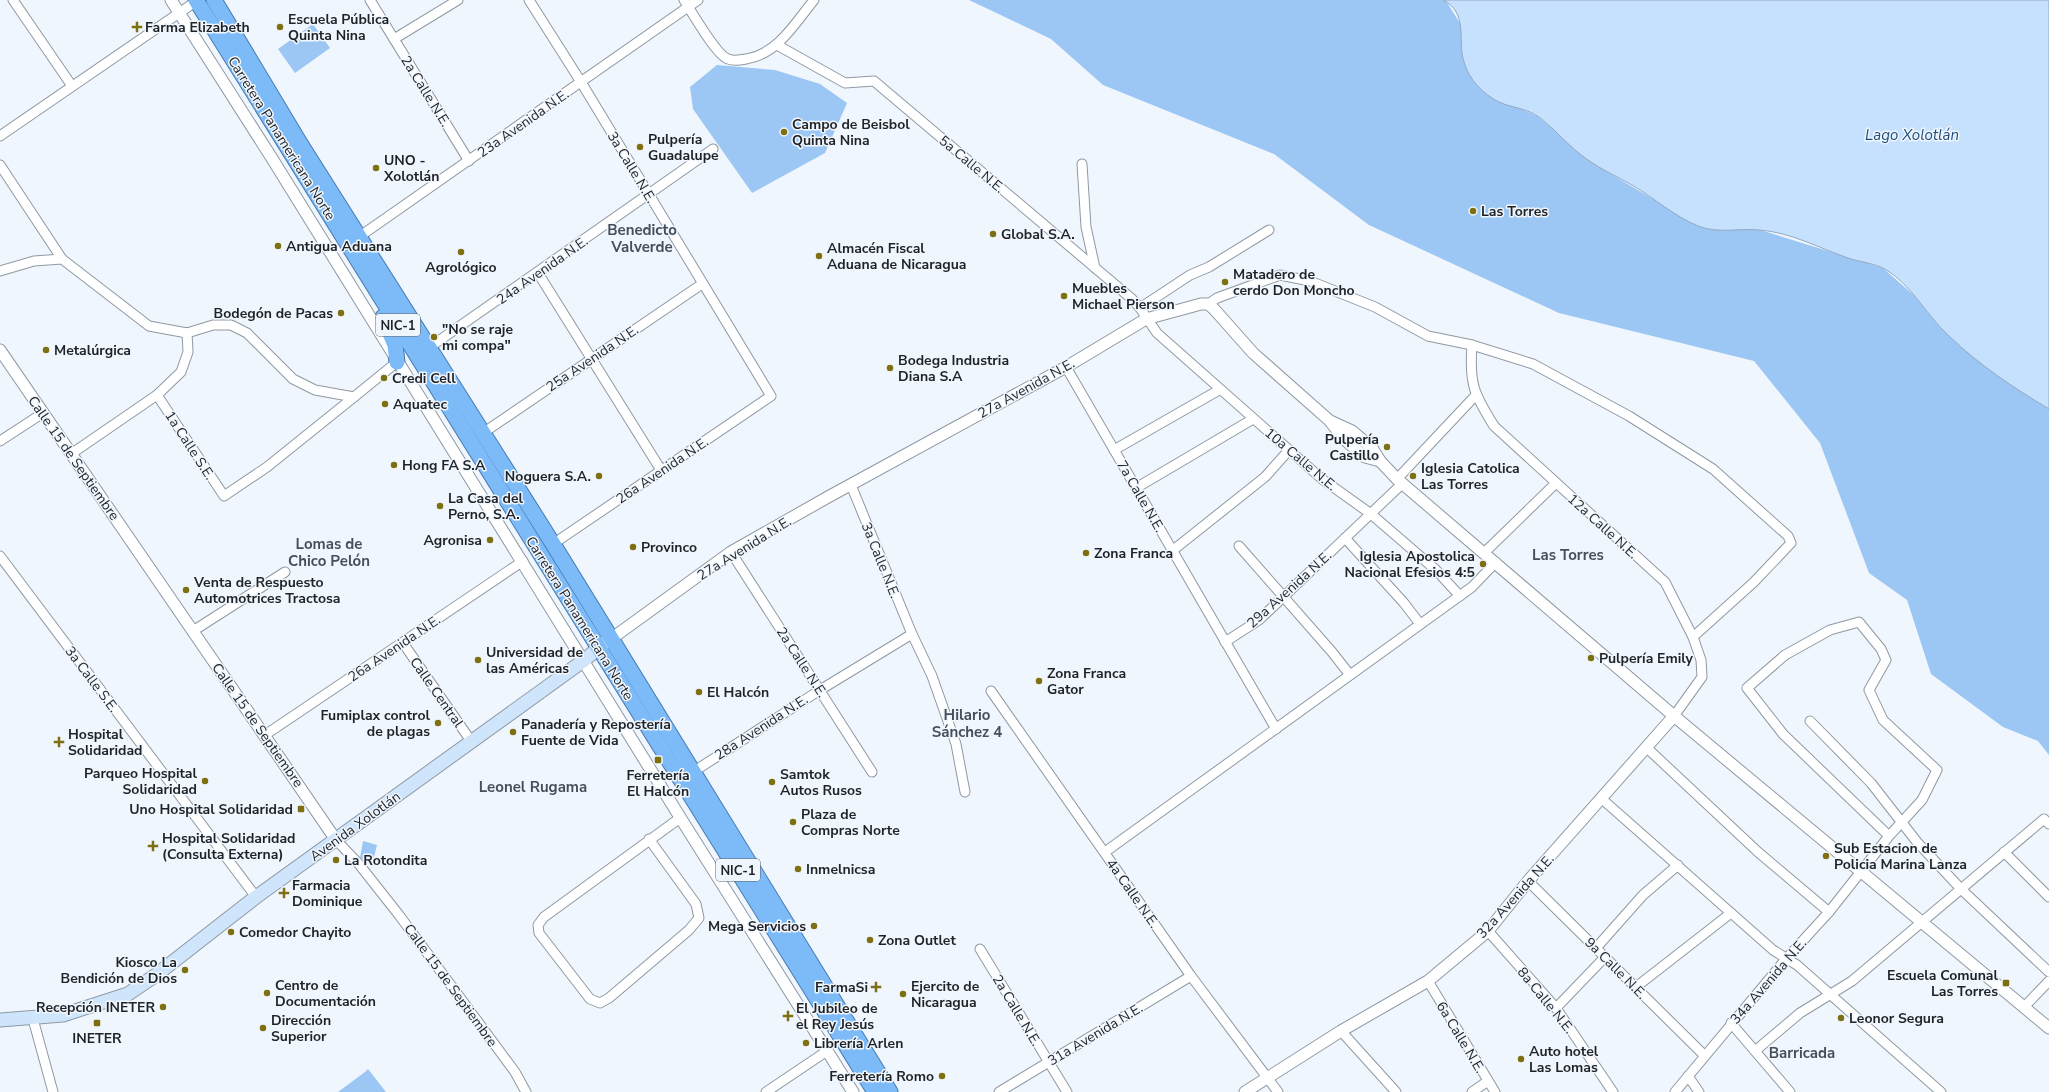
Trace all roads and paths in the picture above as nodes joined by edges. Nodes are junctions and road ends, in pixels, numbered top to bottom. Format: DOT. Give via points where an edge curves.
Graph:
graph roads {
  1 [pos="13,0"];
  2 [pos="171,0"];
  3 [pos="197,0"];
  4 [pos="214,0"];
  5 [pos="370,0"];
  6 [pos="458,0"];
  7 [pos="529,0"];
  8 [pos="698,0"];
  9 [pos="814,0"];
  10 [pos="686,3"];
  11 [pos="179,13"];
  12 [pos="235,33"];
  13 [pos="394,39"];
  14 [pos="777,45"];
  15 [pos="581,82"];
  16 [pos="72,86"];
  17 [pos="0,136"];
  18 [pos="713,149"];
  19 [pos="469,161"];
  20 [pos="1082,164"];
  21 [pos="0,165"];
  22 [pos="649,196"];
  23 [pos="1269,230"];
  24 [pos="353,241"];
  25 [pos="62,259"];
  26 [pos="1095,268"];
  27 [pos="0,271"];
  28 [pos="538,273"];
  29 [pos="702,284"];
  30 [pos="1208,304"];
  31 [pos="1140,308"];
  32 [pos="1146,319"];
  33 [pos="187,333"];
  34 [pos="1472,346"];
  35 [pos="430,347"];
  36 [pos="0,350"];
  37 [pos="591,358"];
  38 [pos="398,362"];
  39 [pos="1066,367"];
  40 [pos="1219,390"];
  41 [pos="157,395"];
  42 [pos="1476,395"];
  43 [pos="771,396"];
  44 [pos="354,397"];
  45 [pos="43,413"];
  46 [pos="1253,418"];
  47 [pos="483,433"];
  48 [pos="0,441"];
  49 [pos="1114,450"];
  50 [pos="1289,450"];
  51 [pos="71,454"];
  52 [pos="662,470"];
  53 [pos="1400,481"];
  54 [pos="1556,483"];
  55 [pos="851,485"];
  56 [pos="1136,488"];
  57 [pos="1371,514"];
  58 [pos="1345,538"];
  59 [pos="553,544"];
  60 [pos="1240,546"];
  61 [pos="1172,550"];
  62 [pos="731,552"];
  63 [pos="1485,552"];
  64 [pos="0,556"];
  65 [pos="522,560"];
  66 [pos="1496,562"];
  67 [pos="285,572"];
  68 [pos="1284,596"];
  69 [pos="1460,596"];
  70 [pos="1420,624"];
  71 [pos="193,631"];
  72 [pos="912,634"];
  73 [pos="1692,637"];
  74 [pos="611,639"];
  75 [pos="1225,642"];
  76 [pos="403,643"];
  77 [pos="599,648"];
  78 [pos="584,660"];
  79 [pos="1350,675"];
  80 [pos="820,690"];
  81 [pos="991,691"];
  82 [pos="1674,716"];
  83 [pos="1810,721"];
  84 [pos="1276,729"];
  85 [pos="265,735"];
  86 [pos="471,741"];
  87 [pos="1647,748"];
  88 [pos="693,772"];
  89 [pos="872,772"];
  90 [pos="965,792"];
  91 [pos="1602,799"];
  92 [pos="680,818"];
  93 [pos="1901,822"];
  94 [pos="2049,824"];
  95 [pos="1889,836"];
  96 [pos="336,840"];
  97 [pos="649,840"];
  98 [pos="1105,852"];
  99 [pos="2004,852"];
  100 [pos="1678,865"];
  101 [pos="1860,870"];
  102 [pos="1528,881"];
  103 [pos="1961,889"];
  104 [pos="256,897"];
  105 [pos="2049,897"];
  106 [pos="1829,912"];
  107 [pos="1731,913"];
  108 [pos="1922,922"];
  109 [pos="1488,930"];
  110 [pos="1596,948"];
  111 [pos="980,949"];
  112 [pos="1605,957"];
  113 [pos="1786,959"];
  114 [pos="2049,972"];
  115 [pos="1191,976"];
  116 [pos="1428,981"];
  117 [pos="2049,981"];
  118 [pos="1636,987"];
  119 [pos="1830,994"];
  120 [pos="2024,1007"];
  121 [pos="1556,1008"];
  122 [pos="33,1019"];
  123 [pos="0,1020"];
  124 [pos="1731,1023"];
  125 [pos="2049,1028"];
  126 [pos="1341,1031"];
  127 [pos="827,1051"];
  128 [pos="1755,1051"];
  129 [pos="1705,1056"];
  130 [pos="1048,1061"];
  131 [pos="1688,1076"];
  132 [pos="1268,1078"];
  133 [pos="1488,1081"];
  134 [pos="53,1092"];
  135 [pos="526,1092"];
  136 [pos="766,1092"];
  137 [pos="852,1092"];
  138 [pos="875,1092"];
  139 [pos="890,1092"];
  140 [pos="999,1092"];
  141 [pos="1067,1092"];
  142 [pos="1245,1092"];
  143 [pos="1278,1092"];
  144 [pos="1396,1092"];
  145 [pos="1472,1092"];
  146 [pos="1495,1092"];
  147 [pos="1613,1092"];
  148 [pos="1675,1092"];
  149 [pos="1699,1092"];
  150 [pos="1790,1092"];
  151 [pos="1941,1092"];
  1 -- 16 [label="street"];
  2 -- 11 [label="street"];
  3 -- 11 [label="street"];
  3 -- 12 [label="highway" via="208,6 217,20"];
  3 -- 24 [label="highway, Carretera Panamericana Norte / NIC-1"];
  4 -- 12 [label="highway, Carretera Panamericana Norte / NIC-1"];
  5 -- 13 [label="street, 2a Calle N.E."];
  6 -- 13 [label="street"];
  7 -- 15 [label="street, 3a Calle N.E."];
  8 -- 10 [label="street, 23a Avenida N.E."];
  9 -- 14 [label="street"];
  10 -- 14 [label="street" via="710,41 727,59 754,58"];
  10 -- 15 [label="street, 23a Avenida N.E."];
  11 -- 16 [label="street"];
  11 -- 38 [label="street"];
  12 -- 24 [label="highway, Carretera Panamericana Norte / NIC-1"];
  13 -- 19 [label="street, 2a Calle N.E."];
  14 -- 26 [label="street, 5a Calle N.E." via="845,83 874,81"];
  15 -- 19 [label="street, 23a Avenida N.E."];
  15 -- 22 [label="street, 3a Calle N.E."];
  16 -- 17 [label="street"];
  18 -- 22 [label="street, 24a Avenida N.E."];
  19 -- 24 [label="street, 23a Avenida N.E."];
  20 -- 26 [label="street" via="1086,226"];
  21 -- 25 [label="street"];
  22 -- 28 [label="street, 24a Avenida N.E."];
  22 -- 29 [label="street, 3a Calle N.E."];
  23 -- 31 [label="street" via="1210,267 1190,275"];
  24 -- 35 [label="highway, Carretera Panamericana Norte / NIC-1"];
  24 -- 38 [label="highway" via="354,269 386,320 396,346"];
  24 -- 77 [label="highway, Carretera Panamericana Norte / NIC-1"];
  25 -- 27 [label="street" via="34,261"];
  25 -- 33 [label="street" via="149,326"];
  26 -- 31 [label="street, 5a Calle N.E."];
  28 -- 35 [label="street, 24a Avenida N.E."];
  28 -- 37 [label="street"];
  29 -- 37 [label="street, 25a Avenida N.E."];
  29 -- 43 [label="street, 3a Calle N.E."];
  30 -- 32 [label="street, 27a Avenida N.E."];
  30 -- 34 [label="street, 27a Avenida N.E." via="1217,298 1280,275 1310,281 1375,307 1428,336"];
  30 -- 53 [label="street" via="1253,353 1330,421 1344,439 1365,457 1380,461"];
  31 -- 32 [label="street, 5a Calle N.E."];
  32 -- 39 [label="street, 27a Avenida N.E."];
  32 -- 40 [label="street, 10a Calle N.E." via="1157,333"];
  33 -- 41 [label="street" via="188,352 180,372"];
  33 -- 44 [label="street" via="213,325 231,325 247,333 293,380 315,390"];
  34 -- 42 [label="street, 12a Calle N.E." via="1470,370"];
  34 -- 73 [label="street, 27a Avenida N.E." via="1533,364 1629,416 1713,469 1788,536 1791,543 1754,582"];
  35 -- 47 [label="highway, Carretera Panamericana Norte / NIC-1"];
  36 -- 45 [label="street, Calle 15 de Septiembre"];
  37 -- 47 [label="street, 25a Avenida N.E."];
  37 -- 52 [label="street"];
  38 -- 44 [label="street"];
  38 -- 65 [label="street"];
  39 -- 49 [label="street, 7a Calle N.E."];
  39 -- 55 [label="street, 27a Avenida N.E."];
  40 -- 46 [label="street, 10a Calle N.E."];
  40 -- 49 [label="street"];
  41 -- 44 [label="street, 1a Calle S.E." via="224,496 267,467"];
  41 -- 51 [label="street"];
  42 -- 53 [label="street, 29a Avenida N.E."];
  42 -- 54 [label="street, 12a Calle N.E." via="1494,426"];
  43 -- 52 [label="street, 26a Avenida N.E."];
  45 -- 48 [label="street"];
  45 -- 51 [label="street, Calle 15 de Septiembre"];
  46 -- 50 [label="street, 10a Calle N.E."];
  46 -- 56 [label="street"];
  47 -- 59 [label="highway, Carretera Panamericana Norte / NIC-1"];
  49 -- 56 [label="street, 7a Calle N.E."];
  50 -- 57 [label="street, 10a Calle N.E." via="1322,479"];
  50 -- 61 [label="street" via="1265,477"];
  51 -- 71 [label="street, Calle 15 de Septiembre"];
  52 -- 59 [label="street, 26a Avenida N.E."];
  53 -- 57 [label="street, 29a Avenida N.E."];
  53 -- 63 [label="street"];
  54 -- 63 [label="street"];
  54 -- 73 [label="street, 12a Calle N.E." via="1664,582"];
  55 -- 62 [label="street, 27a Avenida N.E."];
  55 -- 72 [label="street, 3a Calle N.E."];
  56 -- 61 [label="street, 7a Calle N.E."];
  57 -- 58 [label="street, 29a Avenida N.E."];
  57 -- 69 [label="street, 10a Calle N.E." via="1436,570"];
  58 -- 68 [label="street, 29a Avenida N.E."];
  58 -- 70 [label="street"];
  59 -- 74 [label="highway, Carretera Panamericana Norte / NIC-1"];
  60 -- 68 [label="street"];
  61 -- 75 [label="street, 7a Calle N.E."];
  62 -- 74 [label="street, 27a Avenida N.E."];
  62 -- 80 [label="street, 2a Calle N.E."];
  63 -- 66 [label="street"];
  64 -- 104 [label="street, 3a Calle S.E."];
  65 -- 76 [label="street, 26a Avenida N.E."];
  65 -- 78 [label="street"];
  66 -- 69 [label="street"];
  66 -- 82 [label="street"];
  67 -- 71 [label="street"];
  68 -- 75 [label="street, 29a Avenida N.E." via="1259,620"];
  68 -- 79 [label="street"];
  69 -- 70 [label="street"];
  70 -- 79 [label="street"];
  71 -- 85 [label="street, Calle 15 de Septiembre"];
  72 -- 80 [label="street, 28a Avenida N.E."];
  72 -- 90 [label="street, 3a Calle N.E." via="932,676 956,744"];
  73 -- 82 [label="street, 12a Calle N.E." via="1701,660 1702,677"];
  74 -- 77 [label="main road, Avenida Xolotlán"];
  74 -- 88 [label="highway, Carretera Panamericana Norte / NIC-1"];
  75 -- 84 [label="street, 7a Calle N.E."];
  76 -- 85 [label="street, 26a Avenida N.E."];
  76 -- 86 [label="street, Calle Central"];
  77 -- 78 [label="main road, Avenida Xolotlán"];
  77 -- 138 [label="highway, Carretera Panamericana Norte / NIC-1"];
  78 -- 86 [label="main road, Avenida Xolotlán"];
  78 -- 92 [label="street"];
  79 -- 84 [label="street"];
  80 -- 88 [label="street, 28a Avenida N.E."];
  80 -- 89 [label="street, 2a Calle N.E."];
  81 -- 98 [label="street, 4a Calle N.E."];
  82 -- 87 [label="street, 32a Avenida N.E."];
  82 -- 101 [label="street"];
  83 -- 93 [label="street" via="1871,783"];
  84 -- 98 [label="street"];
  85 -- 96 [label="street, Calle 15 de Septiembre"];
  86 -- 96 [label="main road, Avenida Xolotlán"];
  87 -- 91 [label="street, 32a Avenida N.E."];
  87 -- 106 [label="street" via="1758,852"];
  88 -- 139 [label="highway, Carretera Panamericana Norte / NIC-1"];
  91 -- 100 [label="street"];
  91 -- 102 [label="street, 32a Avenida N.E."];
  92 -- 97 [label="street"];
  92 -- 127 [label="street"];
  93 -- 95 [label="street, 34a Avenida N.E."];
  93 -- 95 [label="street, 34a Avenida N.E." via="1922,800 1937,770 1883,720 1869,690 1886,660 1881,649 1859,622 1830,630 1785,655 1747,688 1783,734"];
  93 -- 103 [label="street"];
  94 -- 99 [label="street" via="2044,819"];
  95 -- 101 [label="street, 34a Avenida N.E."];
  96 -- 104 [label="main road, Avenida Xolotlán"];
  96 -- 135 [label="street, Calle 15 de Septiembre" via="358,863 399,915 515,1072"];
  97 -- 97 [label="street" via="544,917 538,925 539,933 590,999 600,1003 689,930 699,918 696,904"];
  98 -- 115 [label="street, 4a Calle N.E."];
  99 -- 103 [label="street"];
  99 -- 105 [label="street"];
  100 -- 107 [label="street"];
  100 -- 110 [label="street" via="1643,895"];
  101 -- 106 [label="street, 34a Avenida N.E."];
  101 -- 108 [label="street"];
  102 -- 109 [label="street, 32a Avenida N.E."];
  102 -- 110 [label="street, 9a Calle N.E."];
  103 -- 108 [label="street"];
  103 -- 114 [label="street"];
  104 -- 122 [label="main road, Avenida Xolotlán" via="128,994 63,1015"];
  106 -- 113 [label="street, 34a Avenida N.E."];
  107 -- 113 [label="street"];
  107 -- 118 [label="street"];
  108 -- 119 [label="street" via="1852,981"];
  108 -- 120 [label="street"];
  109 -- 116 [label="street, 32a Avenida N.E."];
  109 -- 121 [label="street, 8a Calle N.E."];
  110 -- 112 [label="street, 9a Calle N.E."];
  111 -- 130 [label="street, 2a Calle N.E."];
  112 -- 118 [label="street, 9a Calle N.E."];
  112 -- 121 [label="street"];
  113 -- 119 [label="street" via="1797,965"];
  113 -- 124 [label="street, 34a Avenida N.E."];
  115 -- 130 [label="street, 31a Avenida N.E."];
  115 -- 132 [label="street, 4a Calle N.E."];
  116 -- 126 [label="street, 32a Avenida N.E."];
  116 -- 133 [label="street, 6a Calle N.E."];
  117 -- 120 [label="street"];
  118 -- 129 [label="street, 9a Calle N.E."];
  119 -- 128 [label="street" via="1800,1013"];
  119 -- 151 [label="street"];
  120 -- 125 [label="street"];
  121 -- 147 [label="street, 8a Calle N.E."];
  122 -- 123 [label="main road, Avenida Xolotlán"];
  122 -- 134 [label="street"];
  124 -- 128 [label="street"];
  124 -- 129 [label="street, 34a Avenida N.E."];
  126 -- 132 [label="street, 32a Avenida N.E."];
  126 -- 144 [label="street"];
  127 -- 136 [label="street"];
  127 -- 137 [label="street"];
  128 -- 150 [label="street"];
  129 -- 131 [label="street, 34a Avenida N.E."];
  130 -- 140 [label="street, 31a Avenida N.E."];
  130 -- 141 [label="street, 2a Calle N.E."];
  131 -- 148 [label="street, 34a Avenida N.E."];
  131 -- 149 [label="street"];
  132 -- 142 [label="street, 32a Avenida N.E."];
  132 -- 143 [label="street, 4a Calle N.E."];
  133 -- 145 [label="street"];
  133 -- 146 [label="street, 6a Calle N.E."];
}
